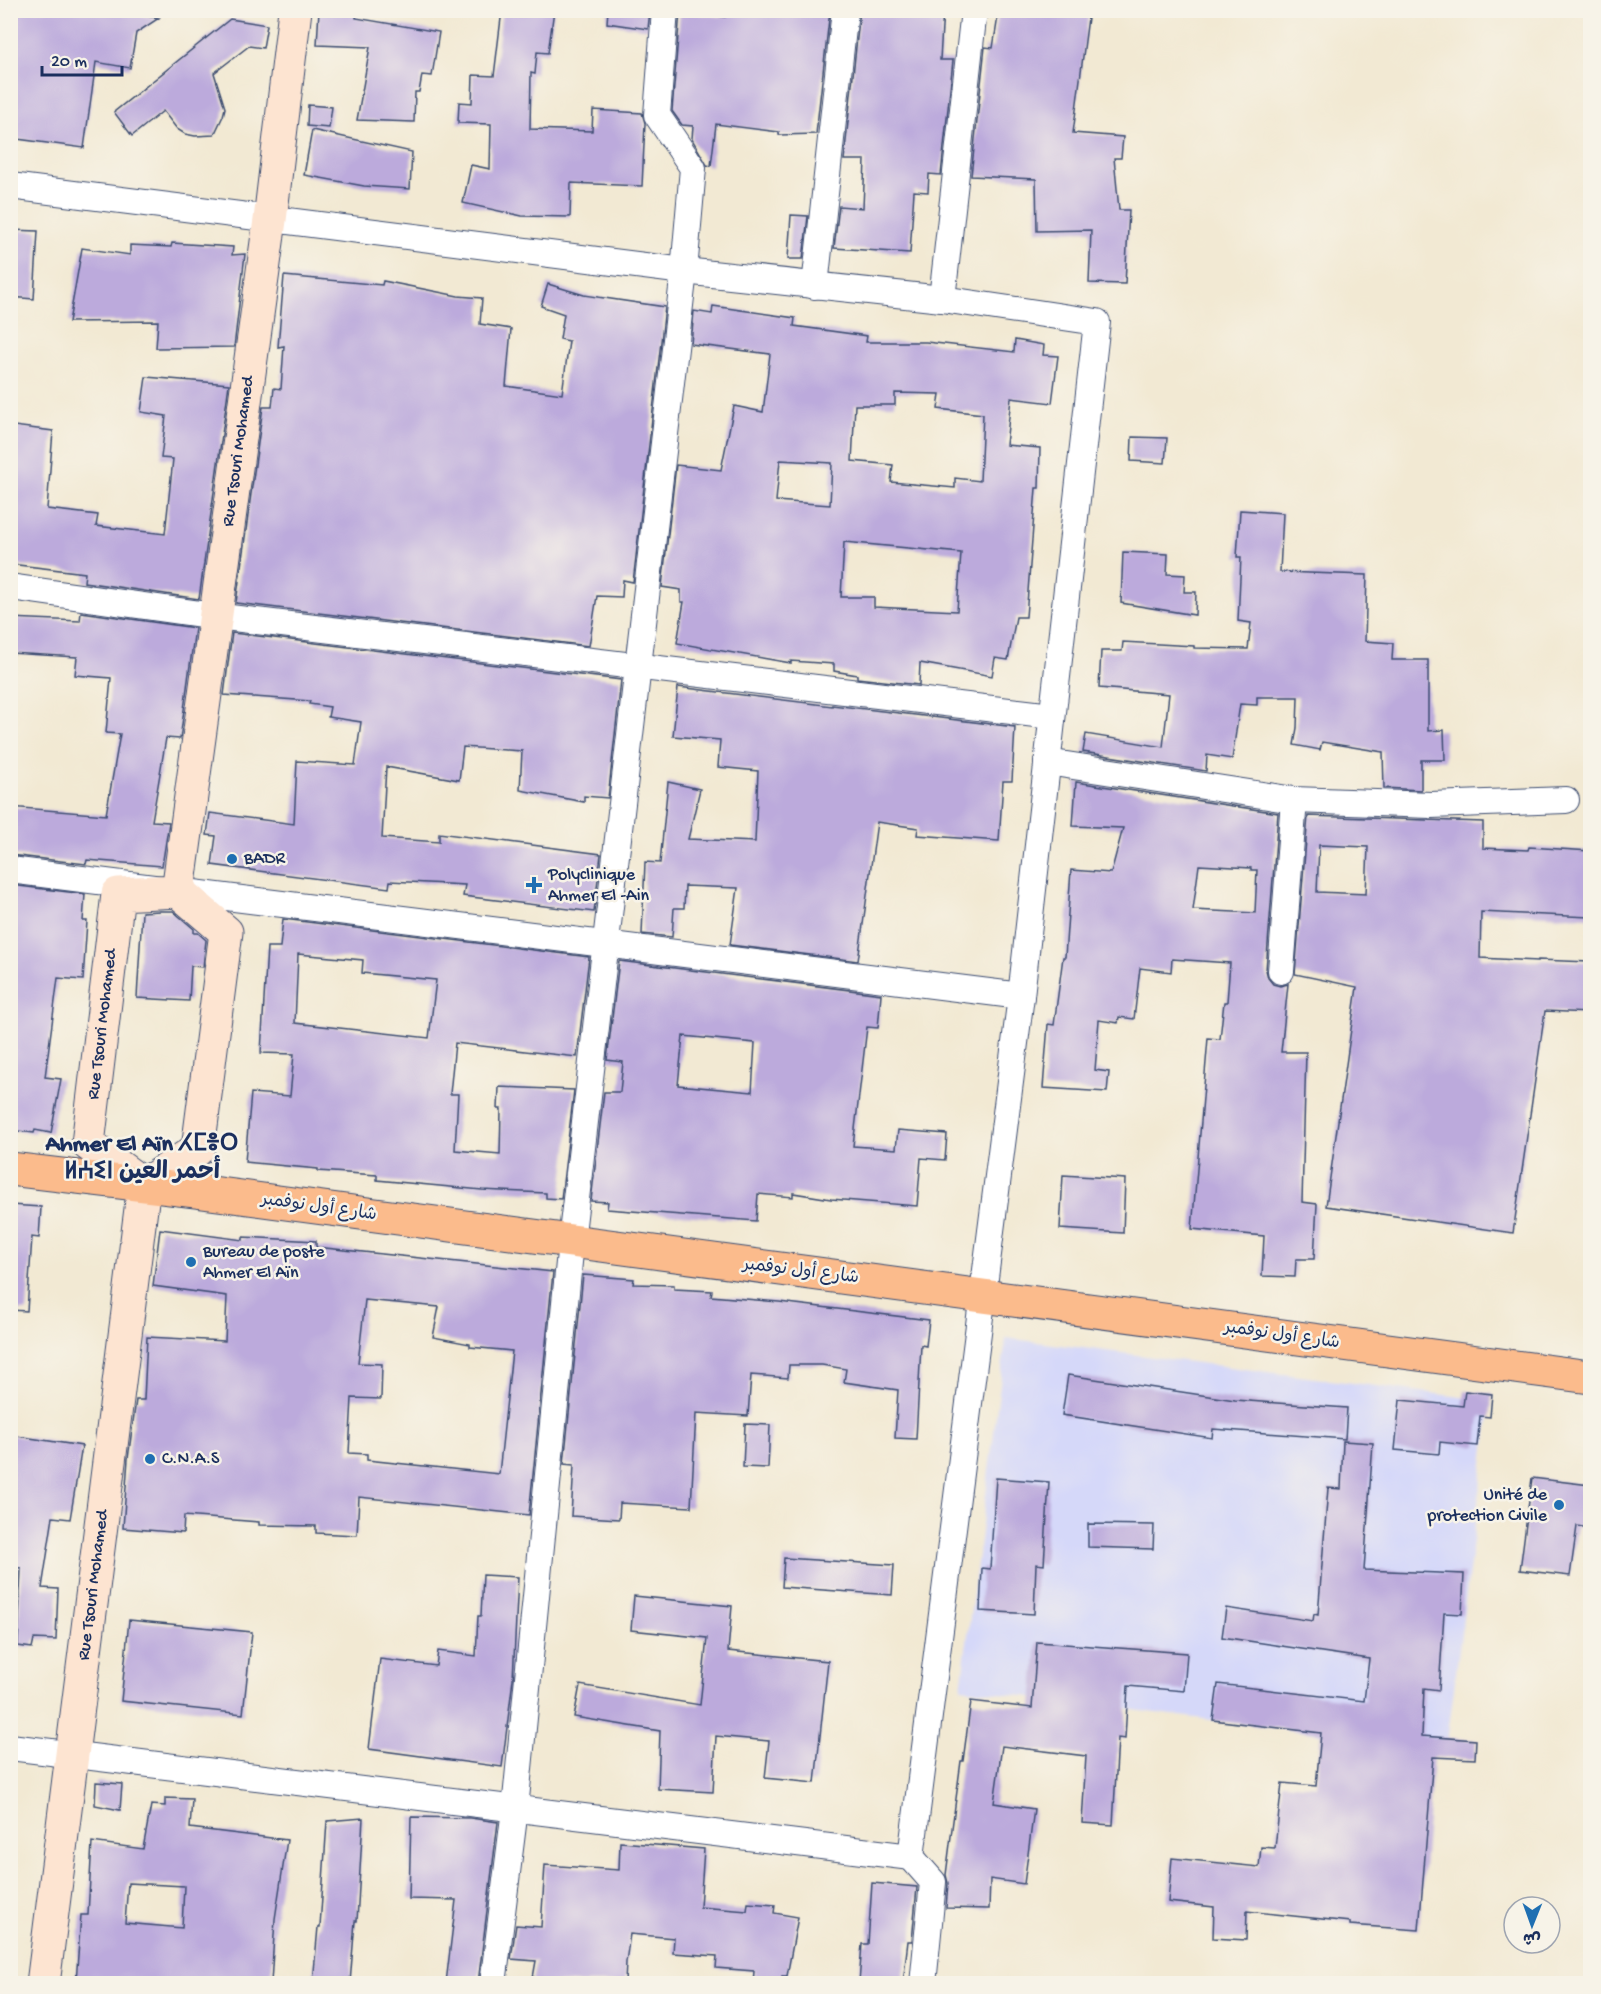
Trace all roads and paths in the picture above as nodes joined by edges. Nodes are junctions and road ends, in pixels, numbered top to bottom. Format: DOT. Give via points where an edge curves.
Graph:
graph roads {
  1 [pos="295,10"];
  2 [pos="665,10"];
  3 [pos="845,10"];
  4 [pos="974,10"];
  5 [pos="10,186"];
  6 [pos="270,220"];
  7 [pos="684,271"];
  8 [pos="815,286"];
  9 [pos="942,299"];
  10 [pos="10,587"];
  11 [pos="215,616"];
  12 [pos="638,666"];
  13 [pos="1052,716"];
  14 [pos="1047,762"];
  15 [pos="1294,800"];
  16 [pos="1566,800"];
  17 [pos="10,870"];
  18 [pos="178,891"];
  19 [pos="605,945"];
  20 [pos="1281,971"];
  21 [pos="1021,996"];
  22 [pos="10,1169"];
  23 [pos="144,1185"];
  24 [pos="571,1242"];
  25 [pos="981,1296"];
  26 [pos="1590,1377"];
  27 [pos="10,1747"];
  28 [pos="73,1756"];
  29 [pos="515,1809"];
  30 [pos="911,1857"];
  31 [pos="43,1983"];
  32 [pos="493,1983"];
  33 [pos="923,1983"];
  1 -- 6 [label="street, Rue Tsouri Mohamed"];
  2 -- 7 [label="street" via="657,115 693,168"];
  3 -- 8 [label="street"];
  4 -- 9 [label="street"];
  5 -- 6 [label="street"];
  6 -- 7 [label="street"];
  6 -- 11 [label="street, Rue Tsouri Mohamed"];
  7 -- 8 [label="street"];
  7 -- 12 [label="street"];
  8 -- 9 [label="street"];
  9 -- 13 [label="street" via="1097,322"];
  10 -- 11 [label="street"];
  11 -- 12 [label="street"];
  11 -- 18 [label="street, Rue Tsouri Mohamed"];
  12 -- 13 [label="street"];
  12 -- 19 [label="street"];
  13 -- 14 [label="street"];
  14 -- 15 [label="street"];
  14 -- 21 [label="street"];
  15 -- 16 [label="street" via="1431,806"];
  15 -- 20 [label="street"];
  17 -- 18 [label="street"];
  18 -- 19 [label="street"];
  18 -- 23 [label="street" via="226,932 198,1149"];
  18 -- 23 [label="street, Rue Tsouri Mohamed" via="118,894 89,1132 88,1144"];
  19 -- 21 [label="street"];
  19 -- 24 [label="street"];
  21 -- 25 [label="street"];
  22 -- 23 [label="main road, شارع أول نوفمبر"];
  23 -- 24 [label="main road, شارع أول نوفمبر"];
  23 -- 28 [label="street, Rue Tsouri Mohamed"];
  24 -- 25 [label="main road, شارع أول نوفمبر"];
  24 -- 29 [label="street"];
  25 -- 26 [label="main road, شارع أول نوفمبر"];
  25 -- 30 [label="street"];
  27 -- 28 [label="street"];
  28 -- 29 [label="street"];
  28 -- 31 [label="street, Rue Tsouri Mohamed"];
  29 -- 30 [label="street"];
  29 -- 32 [label="street"];
  30 -- 33 [label="street" via="933,1882"];
}
